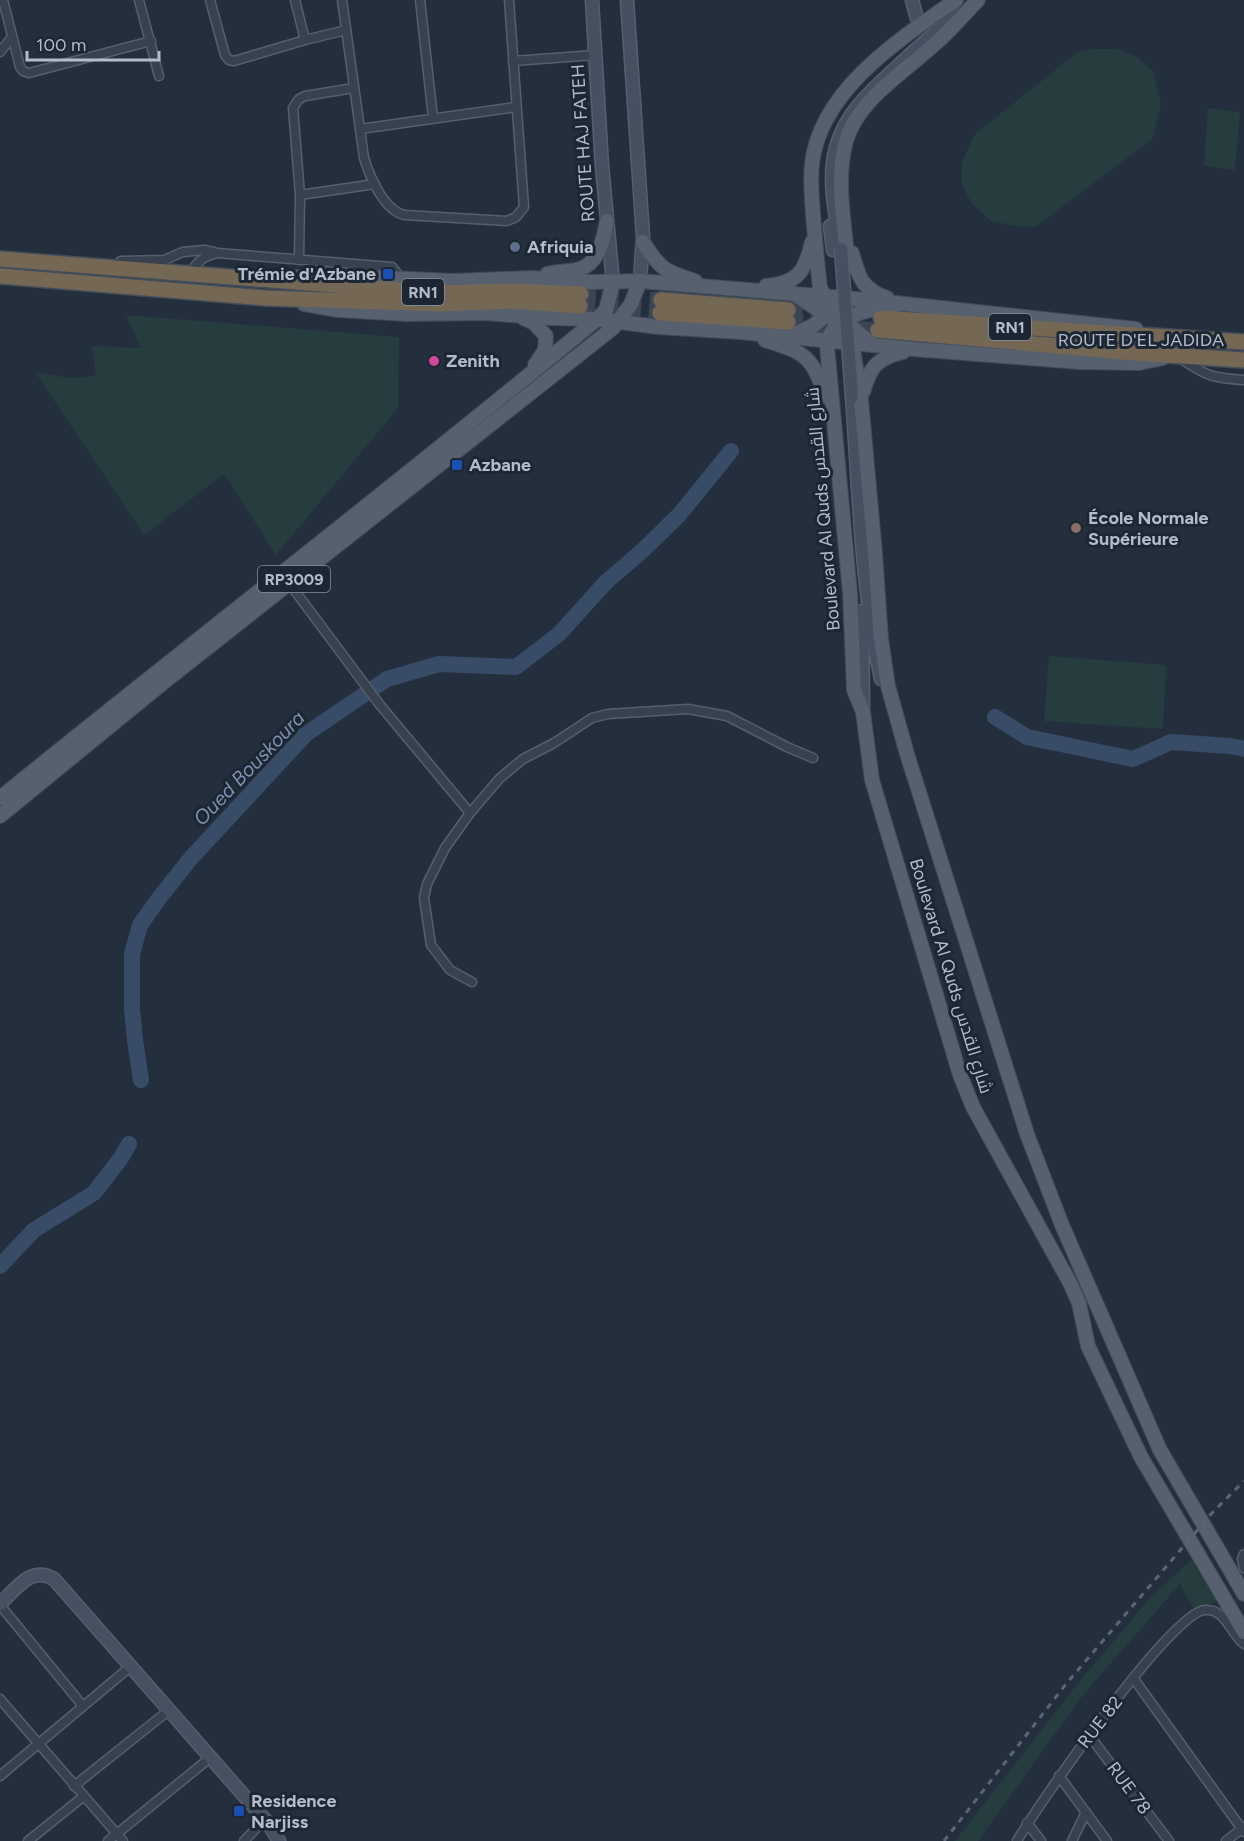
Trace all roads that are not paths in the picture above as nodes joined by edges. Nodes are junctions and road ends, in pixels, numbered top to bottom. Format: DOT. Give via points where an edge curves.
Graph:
graph roads {
  1 [pos="3,0"];
  2 [pos="139,0"];
  3 [pos="210,0"];
  4 [pos="295,0"];
  5 [pos="342,0"];
  6 [pos="420,0"];
  7 [pos="509,0"];
  8 [pos="592,0"];
  9 [pos="627,0"];
  10 [pos="912,0"];
  11 [pos="956,0"];
  12 [pos="960,0"];
  13 [pos="977,0"];
  14 [pos="919,26"];
  15 [pos="346,30"];
  16 [pos="12,37"];
  17 [pos="305,40"];
  18 [pos="151,41"];
  19 [pos="0,52"];
  20 [pos="595,55"];
  21 [pos="513,61"];
  22 [pos="159,76"];
  23 [pos="354,88"];
  24 [pos="516,107"];
  25 [pos="433,118"];
  26 [pos="360,129"];
  27 [pos="375,184"];
  28 [pos="300,195"];
  29 [pos="844,215"];
  30 [pos="607,221"];
  31 [pos="815,231"];
  32 [pos="643,242"];
  33 [pos="837,250"];
  34 [pos="217,253"];
  35 [pos="1,257"];
  36 [pos="299,260"];
  37 [pos="114,268"];
  38 [pos="190,273"];
  39 [pos="0,276"];
  40 [pos="401,278"];
  41 [pos="533,278"];
  42 [pos="265,279"];
  43 [pos="640,281"];
  44 [pos="613,282"];
  45 [pos="672,284"];
  46 [pos="720,288"];
  47 [pos="740,289"];
  48 [pos="793,293"];
  49 [pos="583,294"];
  50 [pos="823,296"];
  51 [pos="265,298"];
  52 [pos="844,298"];
  53 [pos="629,301"];
  54 [pos="900,304"];
  55 [pos="660,306"];
  56 [pos="830,312"];
  57 [pos="519,316"];
  58 [pos="607,318"];
  59 [pos="788,322"];
  60 [pos="842,323"];
  61 [pos="644,325"];
  62 [pos="874,329"];
  63 [pos="806,330"];
  64 [pos="740,332"];
  65 [pos="1192,340"];
  66 [pos="827,341"];
  67 [pos="1244,342"];
  68 [pos="852,343"];
  69 [pos="591,346"];
  70 [pos="913,349"];
  71 [pos="1177,356"];
  72 [pos="1244,360"];
  73 [pos="522,380"];
  74 [pos="1244,380"];
  75 [pos="852,398"];
  76 [pos="834,425"];
  77 [pos="289,583"];
  78 [pos="864,588"];
  79 [pos="863,712"];
  80 [pos="907,754"];
  81 [pos="813,758"];
  82 [pos="0,798"];
  83 [pos="470,813"];
  84 [pos="0,816"];
  85 [pos="472,982"];
  86 [pos="1244,1554"];
  87 [pos="1244,1568"];
  88 [pos="1244,1594"];
  89 [pos="0,1605"];
  90 [pos="1244,1632"];
  91 [pos="1244,1644"];
  92 [pos="130,1667"];
  93 [pos="1134,1679"];
  94 [pos="0,1699"];
  95 [pos="83,1706"];
  96 [pos="168,1711"];
  97 [pos="1089,1735"];
  98 [pos="38,1743"];
  99 [pos="211,1757"];
  100 [pos="0,1776"];
  101 [pos="1059,1776"];
  102 [pos="74,1786"];
  103 [pos="84,1796"];
  104 [pos="1086,1812"];
  105 [pos="266,1821"];
  106 [pos="1027,1823"];
  107 [pos="1243,1829"];
  108 [pos="120,1838"];
  109 [pos="28,1841"];
  110 [pos="108,1841"];
  111 [pos="244,1841"];
  112 [pos="279,1841"];
  113 [pos="288,1841"];
  114 [pos="1017,1841"];
  115 [pos="1041,1841"];
  116 [pos="1072,1841"];
  117 [pos="1107,1841"];
  118 [pos="1169,1841"];
  119 [pos="1226,1841"];
  1 -- 16 [label="street"];
  2 -- 18 [label="street"];
  3 -- 17 [label="street" via="229,60 234,62"];
  4 -- 17 [label="street"];
  5 -- 15 [label="street"];
  6 -- 25 [label="street"];
  7 -- 21 [label="street"];
  8 -- 20 [label="main road, ROUTE HAJ FATEH"];
  9 -- 32 [label="main road"];
  10 -- 14 [label="main road"];
  11 -- 14 [label="main road"];
  12 -- 33 [label="main road" via="858,93 839,120 826,165"];
  13 -- 29 [label="main road" via="855,121 842,159"];
  13 -- 33 [label="main road" via="875,86 846,123 833,165"];
  14 -- 31 [label="main road" via="841,94 822,126 811,164"];
  15 -- 17 [label="street"];
  15 -- 23 [label="street"];
  16 -- 18 [label="street" via="20,67 29,73"];
  16 -- 19 [label="street"];
  18 -- 22 [label="street"];
  20 -- 21 [label="street"];
  20 -- 30 [label="main road, ROUTE HAJ FATEH"];
  21 -- 24 [label="street"];
  23 -- 26 [label="street"];
  23 -- 28 [label="street" via="305,96 294,105"];
  24 -- 25 [label="street"];
  24 -- 27 [label="street" via="524,207 516,217 507,221 397,213"];
  25 -- 26 [label="street"];
  26 -- 27 [label="street" via="364,158"];
  27 -- 28 [label="street"];
  28 -- 36 [label="street"];
  29 -- 52 [label="main road" via="850,288"];
  29 -- 54 [label="main road" via="859,277 876,294"];
  30 -- 41 [label="main road" via="601,246 588,265"];
  30 -- 44 [label="main road, ROUTE HAJ FATEH"];
  31 -- 47 [label="main road" via="805,267 797,277 776,285"];
  31 -- 50 [label="main road"];
  32 -- 43 [label="main road"];
  32 -- 46 [label="main road" via="668,272"];
  33 -- 75 [label="main road, bridge"];
  34 -- 36 [label="street"];
  34 -- 37 [label="street" via="204,250 183,252 164,260 121,261"];
  34 -- 38 [label="street" via="204,256"];
  35 -- 37 [label="highway, RN1"];
  36 -- 40 [label="street" via="392,267"];
  37 -- 38 [label="highway, RN1"];
  38 -- 42 [label="highway, RN1"];
  39 -- 51 [label="highway, RN1"];
  40 -- 41 [label="main road"];
  40 -- 42 [label="main road" via="326,275"];
  41 -- 49 [label="main road"];
  42 -- 49 [label="highway, RN1" via="437,293"];
  43 -- 44 [label="main road"];
  43 -- 45 [label="main road"];
  43 -- 53 [label="main road"];
  44 -- 49 [label="main road"];
  44 -- 53 [label="main road"];
  44 -- 58 [label="main road"];
  45 -- 46 [label="main road"];
  45 -- 53 [label="main road"];
  46 -- 47 [label="main road"];
  47 -- 48 [label="main road, ROUTE D'EL JADIDA"];
  48 -- 50 [label="main road, ROUTE D'EL JADIDA"];
  48 -- 56 [label="main road"];
  48 -- 63 [label="main road" via="810,311 811,321"];
  49 -- 51 [label="highway, RN1" via="442,304"];
  49 -- 58 [label="main road" via="601,294"];
  50 -- 52 [label="main road, ROUTE D'EL JADIDA"];
  50 -- 56 [label="main road"];
  51 -- 57 [label="main road" via="338,310"];
  52 -- 54 [label="main road, ROUTE D'EL JADIDA"];
  52 -- 56 [label="main road"];
  53 -- 58 [label="main road"];
  53 -- 61 [label="main road"];
  54 -- 62 [label="main road"];
  54 -- 65 [label="main road, ROUTE D'EL JADIDA" via="1108,325"];
  55 -- 59 [label="highway"];
  56 -- 60 [label="main road"];
  56 -- 63 [label="main road"];
  57 -- 58 [label="main road"];
  57 -- 73 [label="main road" via="541,329 547,342 541,357"];
  58 -- 61 [label="main road"];
  58 -- 69 [label="main road"];
  58 -- 73 [label="main road, RP3009"];
  59 -- 63 [label="main road"];
  59 -- 64 [label="main road, ROUTE D'EL JADIDA"];
  59 -- 66 [label="main road, ROUTE D'EL JADIDA"];
  60 -- 62 [label="main road"];
  60 -- 62 [label="main road" via="855,314"];
  60 -- 66 [label="main road"];
  60 -- 68 [label="main road"];
  61 -- 64 [label="main road"];
  61 -- 69 [label="main road"];
  62 -- 65 [label="highway, RN1"];
  62 -- 68 [label="main road, ROUTE D'EL JADIDA"];
  62 -- 70 [label="main road, ROUTE D'EL JADIDA"];
  62 -- 71 [label="highway, RN1"];
  64 -- 76 [label="main road" via="787,347 808,359 817,371"];
  65 -- 67 [label="highway, ROUTE D'EL JADIDA / RN1"];
  66 -- 68 [label="main road, ROUTE D'EL JADIDA"];
  66 -- 76 [label="main road, Boulevard Al Quds شارع القدس"];
  68 -- 75 [label="main road, Boulevard Al Quds شارع القدس"];
  69 -- 77 [label="main road, RP3009"];
  70 -- 71 [label="main road, ROUTE D'EL JADIDA" via="1078,362 1139,363"];
  70 -- 75 [label="main road" via="877,363"];
  71 -- 72 [label="highway, ROUTE D'EL JADIDA / RN1"];
  71 -- 74 [label="street" via="1215,378"];
  73 -- 82 [label="main road, RP3009"];
  75 -- 78 [label="main road"];
  75 -- 80 [label="main road, Boulevard Al Quds شارع القدس" via="875,553 888,686"];
  76 -- 79 [label="main road, Boulevard Al Quds شارع القدس" via="853,633 854,690"];
  77 -- 83 [label="street" via="380,705"];
  77 -- 84 [label="main road, RP3009"];
  78 -- 79 [label="main road"];
  78 -- 80 [label="main road" via="882,683"];
  79 -- 90 [label="main road, Boulevard Al Quds شارع القدس" via="872,780 973,1107 1070,1283 1079,1303 1088,1346 1141,1457"];
  80 -- 88 [label="main road, Boulevard Al Quds شارع القدس" via="1027,1134 1062,1225 1160,1450"];
  81 -- 83 [label="street" via="727,716 705,711 608,714 592,718 523,759 500,778"];
  83 -- 85 [label="street" via="432,871 424,898 430,945 450,970"];
  86 -- 87 [label="street"];
  89 -- 92 [label="main road" via="26,1579 46,1574"];
  89 -- 95 [label="street"];
  91 -- 93 [label="street, RUE 82" via="1221,1614 1195,1612 1176,1628"];
  92 -- 95 [label="street"];
  92 -- 96 [label="main road"];
  93 -- 97 [label="street, RUE 82"];
  93 -- 107 [label="street"];
  94 -- 98 [label="street"];
  95 -- 98 [label="street"];
  96 -- 99 [label="main road"];
  96 -- 102 [label="street"];
  97 -- 101 [label="street, RUE 82"];
  97 -- 118 [label="street, RUE 78"];
  98 -- 100 [label="street"];
  98 -- 102 [label="street"];
  99 -- 105 [label="main road"];
  99 -- 108 [label="street"];
  101 -- 104 [label="street"];
  101 -- 106 [label="street, RUE 82"];
  102 -- 103 [label="street"];
  103 -- 108 [label="street"];
  103 -- 109 [label="street"];
  104 -- 116 [label="street"];
  104 -- 117 [label="street"];
  105 -- 111 [label="street"];
  105 -- 112 [label="main road"];
  105 -- 113 [label="main road"];
  106 -- 114 [label="street, RUE 82"];
  106 -- 115 [label="street"];
  107 -- 119 [label="street"];
  108 -- 110 [label="street"];
}
